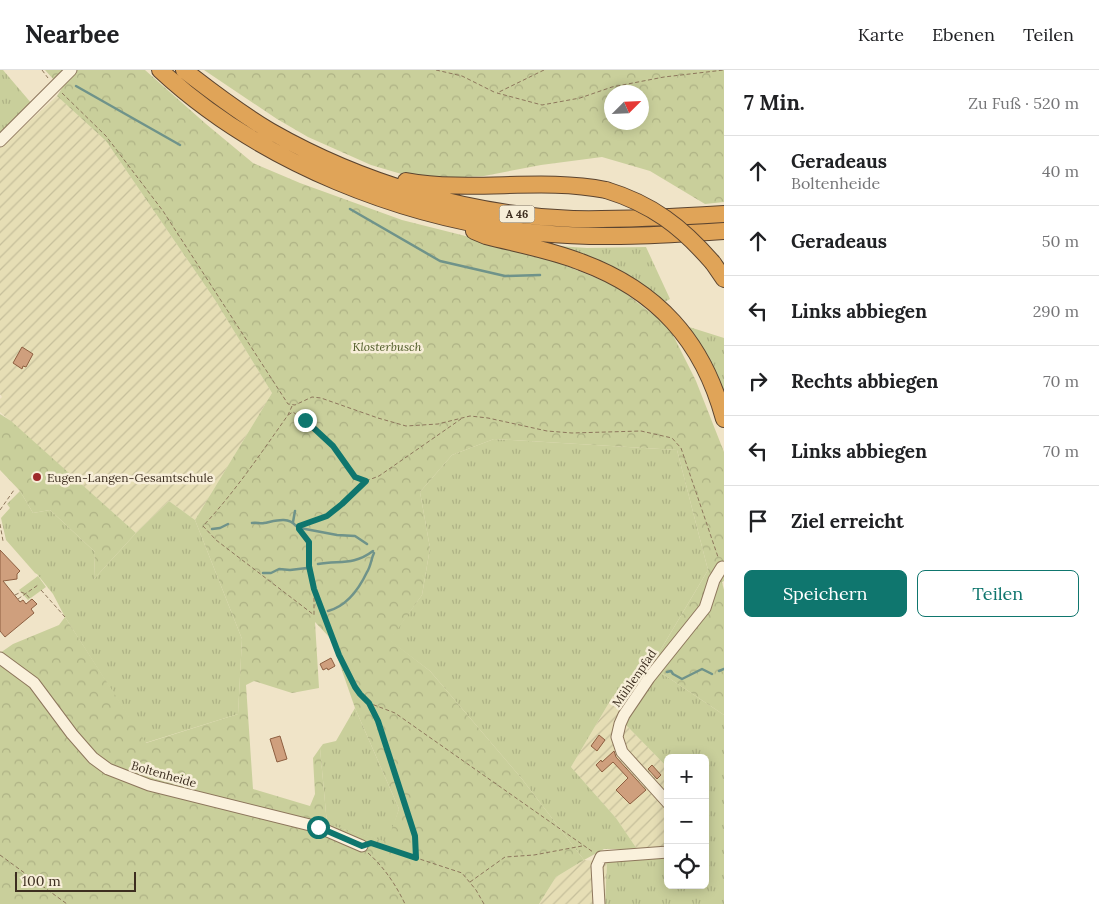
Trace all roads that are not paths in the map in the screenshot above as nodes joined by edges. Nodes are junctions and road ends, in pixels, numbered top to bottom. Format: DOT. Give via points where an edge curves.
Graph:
graph roads {
  1 [pos="160,70"];
  2 [pos="184,70"];
  3 [pos="68,74"];
  4 [pos="0,141"];
  5 [pos="365,176"];
  6 [pos="724,214"];
  7 [pos="440,216"];
  8 [pos="724,231"];
  9 [pos="724,279"];
  10 [pos="724,418"];
  11 [pos="723,568"];
  12 [pos="0,658"];
  13 [pos="664,799"];
  14 [pos="362,846"];
  15 [pos="664,852"];
  16 [pos="599,904"];
  1 -- 7 [label="highway, A 46" via="218,117 288,158 350,187"];
  2 -- 5 [label="highway, A 46" via="269,130"];
  3 -- 4 [label="street"];
  5 -- 6 [label="highway, A 46" via="442,200 532,216 631,219"];
  5 -- 9 [label="highway, bridge" via="435,185 569,186 606,190 635,200 662,215 687,235"];
  7 -- 8 [label="highway, A 46" via="489,226 579,236"];
  7 -- 10 [label="highway" via="486,236 581,262 634,288 669,316 696,351 716,390"];
  11 -- 13 [label="street, Mühlenpfad" via="714,580 705,608 649,678 624,715 618,730 622,752"];
  12 -- 14 [label="street, Boltenheide" via="34,683 72,734 93,758 108,769 148,785 318,827"];
  15 -- 16 [label="street" via="600,857 597,866"];
}
